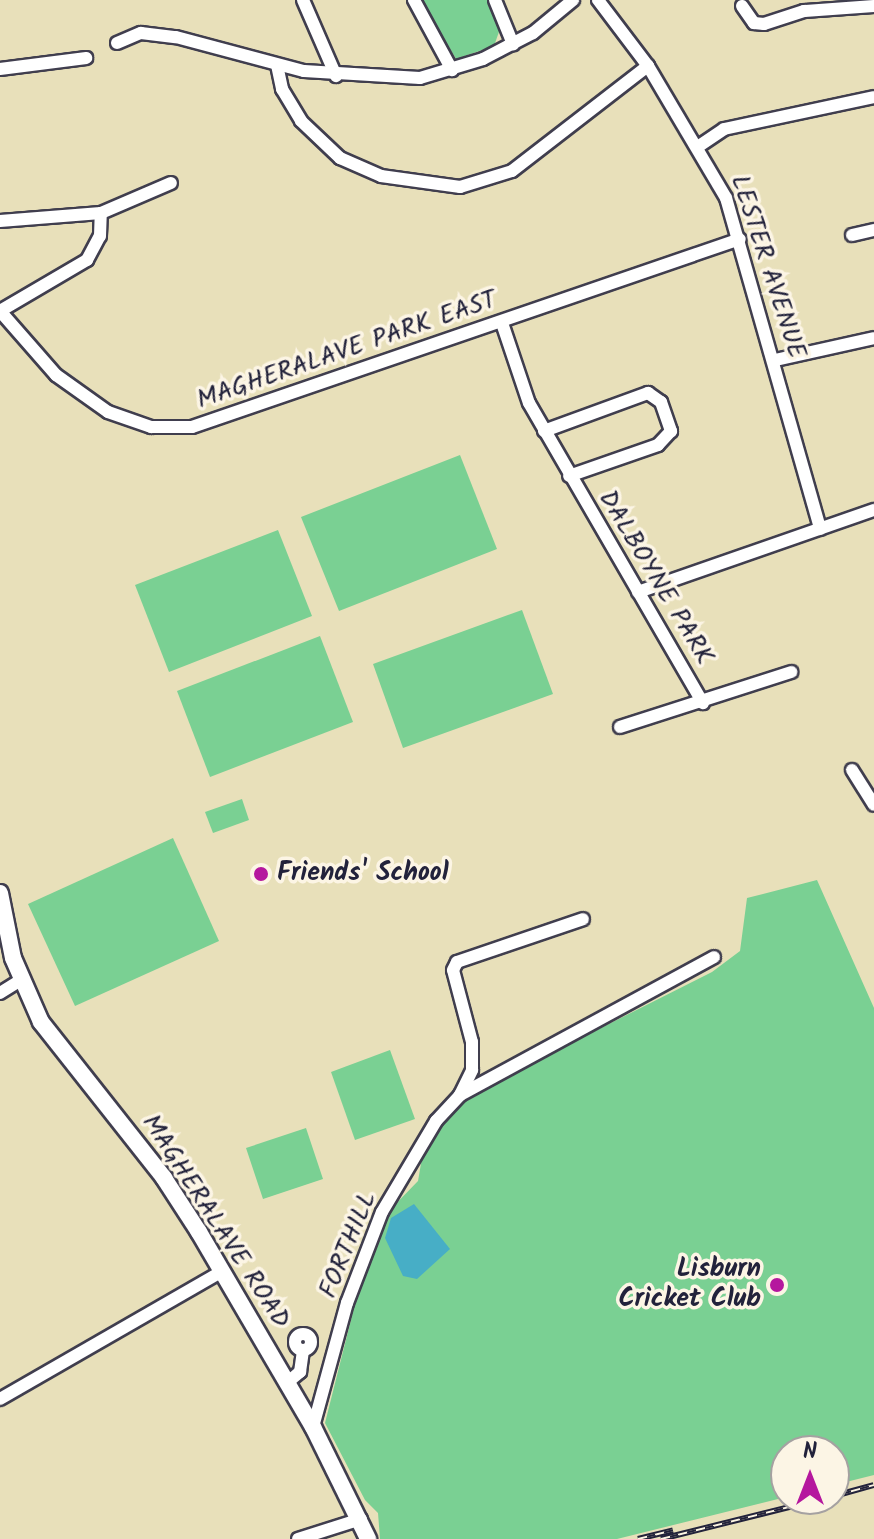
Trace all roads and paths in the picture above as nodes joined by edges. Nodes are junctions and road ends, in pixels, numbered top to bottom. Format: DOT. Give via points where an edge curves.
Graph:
graph roads {
  1 [pos="303,0"];
  2 [pos="414,0"];
  3 [pos="495,0"];
  4 [pos="573,0"];
  5 [pos="598,0"];
  6 [pos="742,6"];
  7 [pos="874,6"];
  8 [pos="117,43"];
  9 [pos="513,44"];
  10 [pos="86,58"];
  11 [pos="277,65"];
  12 [pos="648,66"];
  13 [pos="0,69"];
  14 [pos="452,70"];
  15 [pos="336,76"];
  16 [pos="874,97"];
  17 [pos="699,146"];
  18 [pos="171,183"];
  19 [pos="101,213"];
  20 [pos="0,221"];
  21 [pos="874,230"];
  22 [pos="852,235"];
  23 [pos="740,239"];
  24 [pos="0,311"];
  25 [pos="502,323"];
  26 [pos="874,338"];
  27 [pos="775,360"];
  28 [pos="544,431"];
  29 [pos="569,476"];
  30 [pos="874,510"];
  31 [pos="820,529"];
  32 [pos="638,592"];
  33 [pos="791,672"];
  34 [pos="703,703"];
  35 [pos="620,727"];
  36 [pos="852,770"];
  37 [pos="874,805"];
  38 [pos="0,893"];
  39 [pos="583,919"];
  40 [pos="714,957"];
  41 [pos="22,979"];
  42 [pos="0,993"];
  43 [pos="460,1095"];
  44 [pos="223,1271"];
  45 [pos="303,1350"];
  46 [pos="288,1382"];
  47 [pos="0,1399"];
  48 [pos="313,1427"];
  49 [pos="361,1519"];
  50 [pos="298,1539"];
  51 [pos="368,1539"];
  1 -- 15 [label="street"];
  2 -- 14 [label="street"];
  3 -- 9 [label="street"];
  4 -- 9 [label="street"];
  5 -- 12 [label="street, LESTER AVENUE"];
  6 -- 7 [label="street" via="754,23 764,24 834,7"];
  8 -- 11 [label="street" via="141,33 200,40"];
  9 -- 14 [label="street"];
  10 -- 13 [label="street"];
  11 -- 12 [label="street" via="293,110 340,158 381,176 460,187 512,171"];
  11 -- 15 [label="street"];
  12 -- 17 [label="street, LESTER AVENUE"];
  14 -- 15 [label="street" via="420,78"];
  16 -- 17 [label="street" via="724,129"];
  17 -- 23 [label="street, LESTER AVENUE"];
  18 -- 19 [label="street"];
  19 -- 20 [label="street"];
  19 -- 24 [label="street" via="100,236 87,260"];
  21 -- 22 [label="street"];
  23 -- 25 [label="street, MAGHERALAVE PARK EAST"];
  23 -- 27 [label="street, LESTER AVENUE"];
  24 -- 25 [label="street, MAGHERALAVE PARK EAST" via="56,375 82,395 129,422 173,428 217,421"];
  25 -- 28 [label="street, DALBOYNE PARK"];
  26 -- 27 [label="street"];
  27 -- 31 [label="street, LESTER AVENUE"];
  28 -- 29 [label="street, DALBOYNE PARK"];
  28 -- 29 [label="street, DALBOYNE PARK" via="648,393 661,402 671,431 658,445"];
  29 -- 32 [label="street, DALBOYNE PARK"];
  30 -- 31 [label="street"];
  31 -- 32 [label="street"];
  32 -- 34 [label="street, DALBOYNE PARK"];
  33 -- 34 [label="street, DALBOYNE PARK"];
  34 -- 35 [label="street, DALBOYNE PARK"];
  36 -- 37 [label="street"];
  38 -- 41 [label="street, MAGHERALAVE ROAD"];
  39 -- 43 [label="street, FORTHILL" via="457,962 453,970 472,1042 472,1070"];
  40 -- 43 [label="street, FORTHILL"];
  41 -- 42 [label="street"];
  41 -- 44 [label="street, MAGHERALAVE ROAD" via="46,1030 164,1178"];
  43 -- 48 [label="street, FORTHILL" via="436,1121 382,1212 347,1303"];
  44 -- 46 [label="street, MAGHERALAVE ROAD"];
  44 -- 47 [label="street"];
  45 -- 46 [label="street" via="300,1372"];
  46 -- 48 [label="street, MAGHERALAVE ROAD"];
  48 -- 49 [label="street, MAGHERALAVE ROAD"];
  49 -- 50 [label="street"];
  49 -- 51 [label="street, MAGHERALAVE ROAD"];
}
